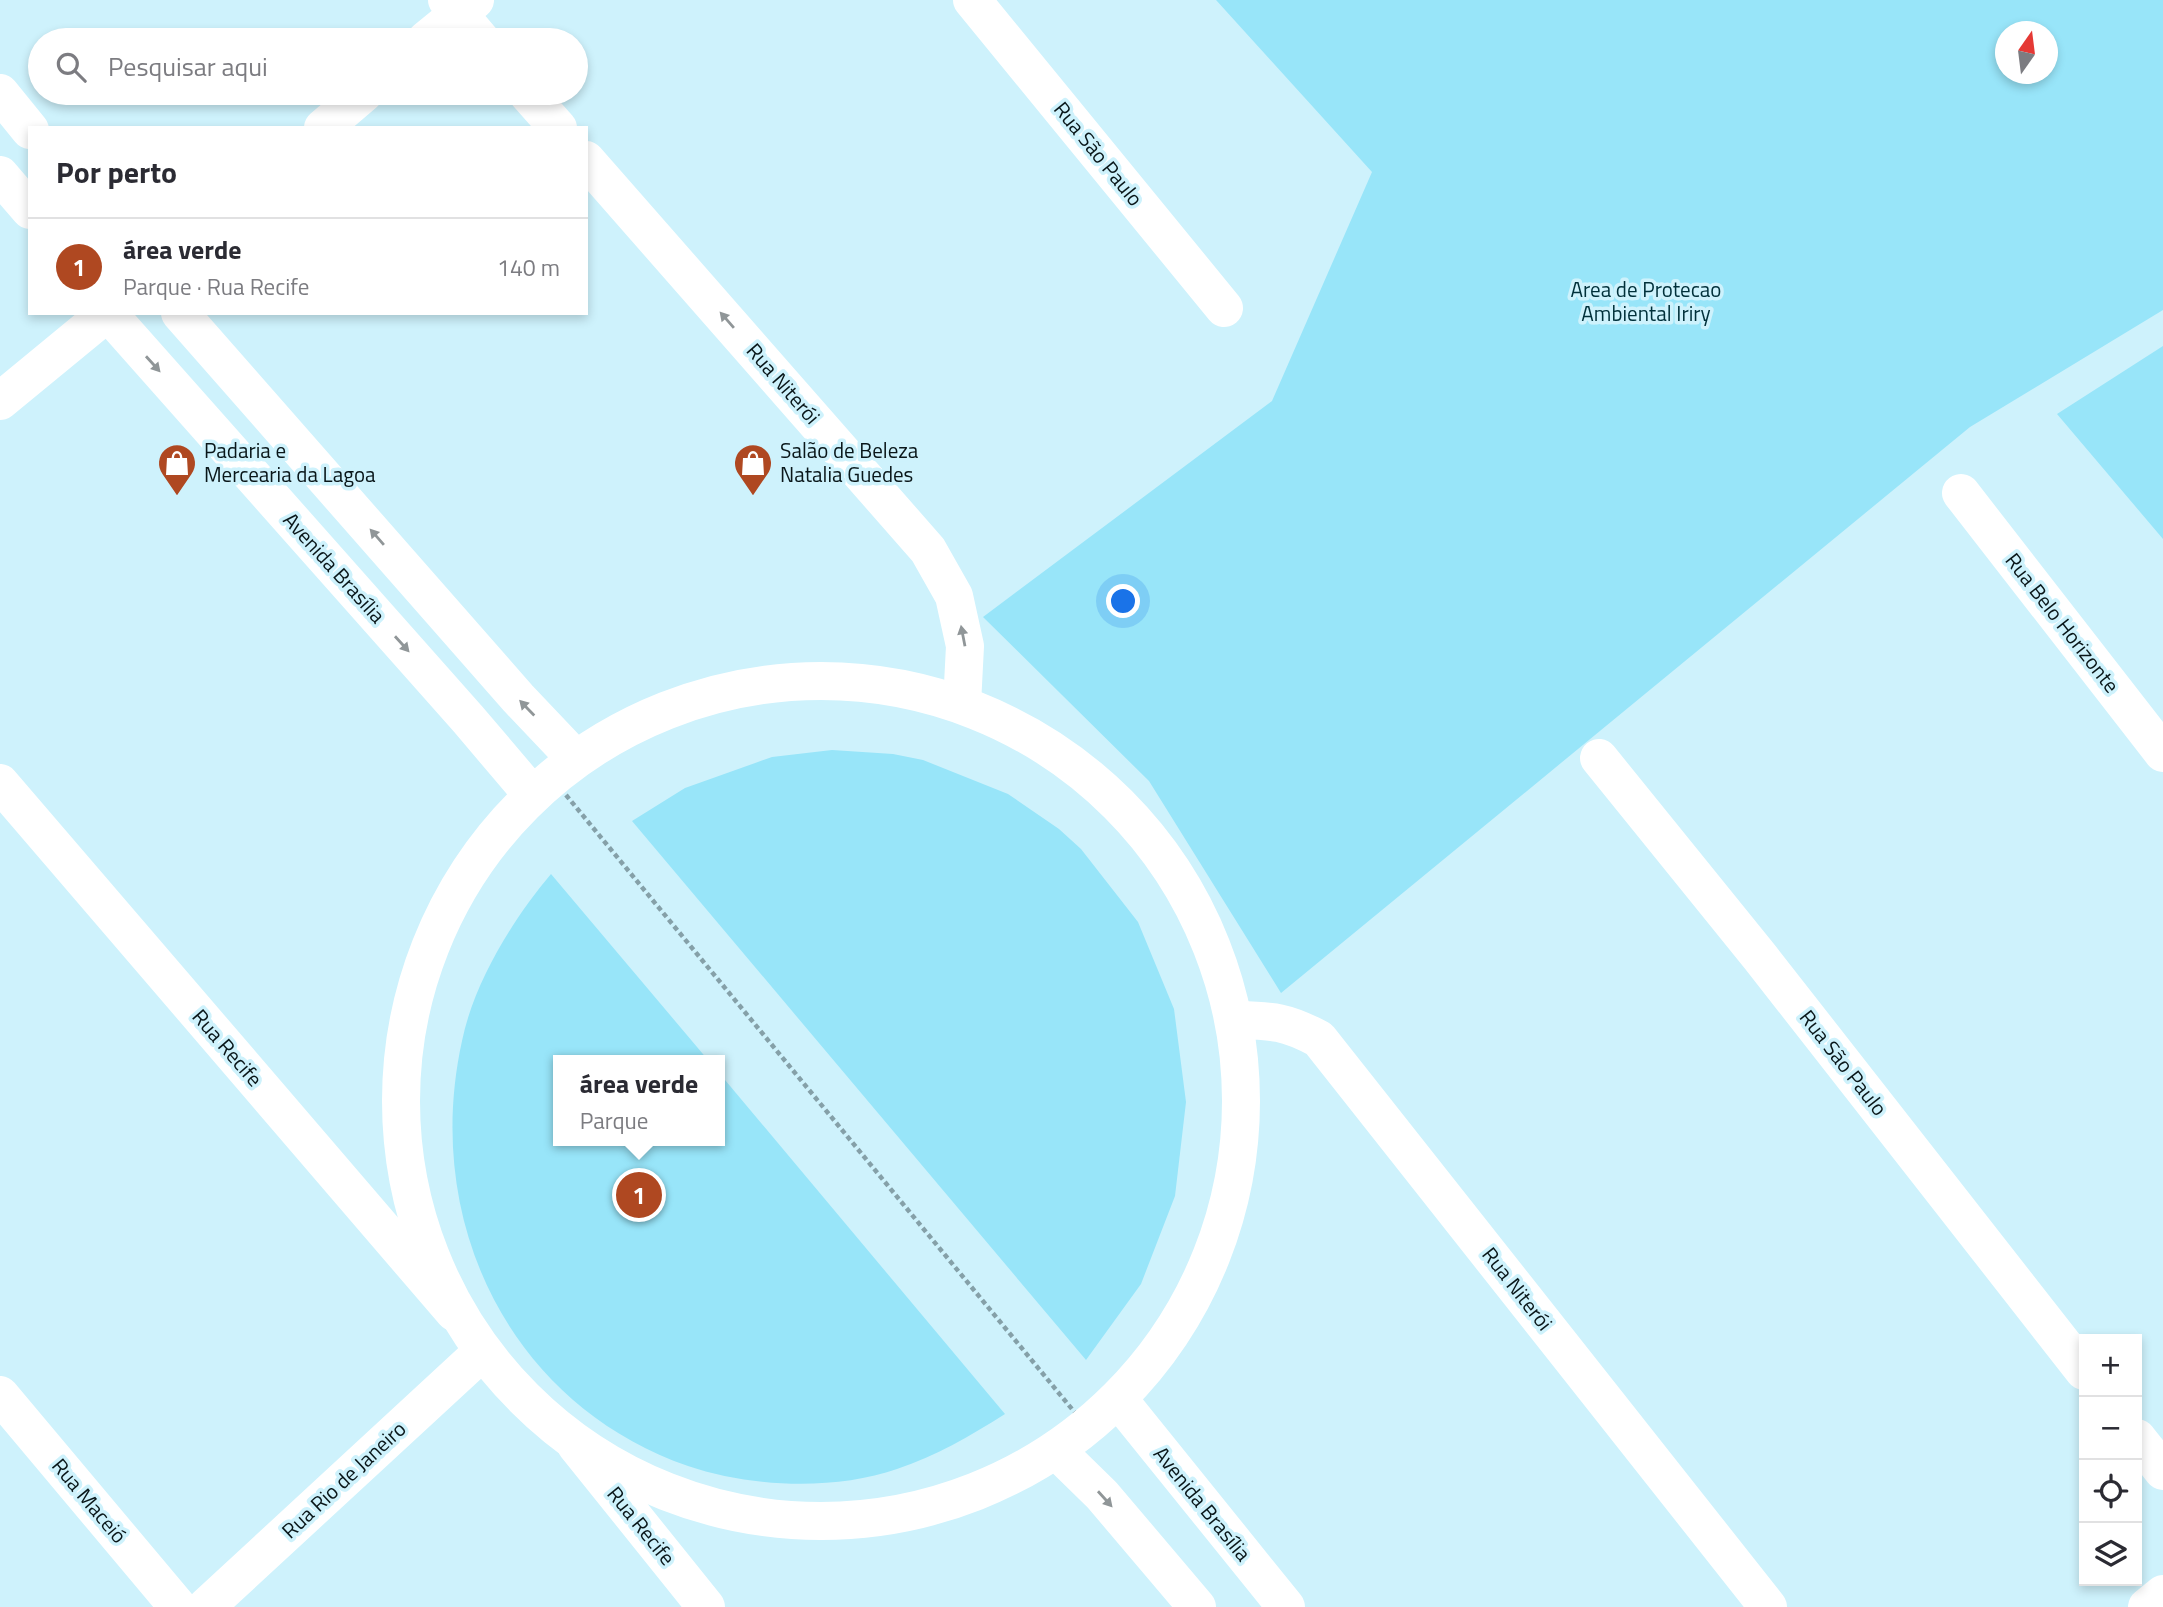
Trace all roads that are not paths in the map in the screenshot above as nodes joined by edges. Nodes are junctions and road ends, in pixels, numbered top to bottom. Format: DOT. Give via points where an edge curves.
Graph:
graph roads {
  1 [pos="972,0"];
  2 [pos="465,13"];
  3 [pos="443,28"];
  4 [pos="0,93"];
  5 [pos="350,105"];
  6 [pos="538,105"];
  7 [pos="325,126"];
  8 [pos="556,126"];
  9 [pos="28,128"];
  10 [pos="588,162"];
  11 [pos="0,175"];
  12 [pos="28,208"];
  13 [pos="1224,307"];
  14 [pos="105,315"];
  15 [pos="109,315"];
  16 [pos="182,315"];
  17 [pos="0,401"];
  18 [pos="1961,493"];
  19 [pos="962,704"];
  20 [pos="2163,753"];
  21 [pos="1599,758"];
  22 [pos="551,775"];
  23 [pos="0,783"];
  24 [pos="1236,1020"];
  25 [pos="454,1312"];
  26 [pos="481,1353"];
  27 [pos="2079,1365"];
  28 [pos="0,1395"];
  29 [pos="1119,1400"];
  30 [pos="2142,1444"];
  31 [pos="576,1445"];
  32 [pos="1057,1451"];
  33 [pos="2163,1471"];
  34 [pos="2163,1594"];
  35 [pos="178,1607"];
  36 [pos="206,1607"];
  37 [pos="706,1607"];
  38 [pos="1198,1607"];
  39 [pos="1286,1607"];
  40 [pos="1768,1607"];
  41 [pos="2147,1607"];
  1 -- 13 [label="street, Rua São Paulo"];
  2 -- 3 [label="street"];
  4 -- 9 [label="street"];
  5 -- 7 [label="street"];
  6 -- 8 [label="street"];
  19 -- 10 [label="street, Rua Niterói, one-way" via="965,646 954,596 928,550"];
  11 -- 12 [label="street"];
  14 -- 17 [label="street"];
  15 -- 22 [label="street, Avenida Brasília, one-way" via="459,709"];
  22 -- 16 [label="street, one-way" via="517,698"];
  18 -- 20 [label="street, Rua Belo Horizonte"];
  19 -- 22 [label="street" via="863,681 761,683 663,709"];
  19 -- 24 [label="street" via="1031,735 1093,779 1185,887"];
  21 -- 27 [label="street, Rua São Paulo"];
  22 -- 25 [label="street" via="444,905 401,1039 404,1180"];
  23 -- 25 [label="street, Rua Recife"];
  24 -- 29 [label="street" via="1244,1102 1236,1184 1212,1263 1173,1336"];
  24 -- 40 [label="street, Rua Niterói" via="1292,1025 1319,1039"];
  25 -- 26 [label="street"];
  26 -- 31 [label="street"];
  26 -- 36 [label="street, Rua Rio de Janeiro"];
  28 -- 35 [label="street, Rua Maceió"];
  29 -- 32 [label="street"];
  29 -- 39 [label="street, Avenida Brasília"];
  30 -- 33 [label="street"];
  31 -- 32 [label="street" via="666,1493 765,1519 867,1520 966,1497"];
  31 -- 37 [label="street, Rua Recife"];
  32 -- 38 [label="street, one-way" via="1102,1495"];
  34 -- 41 [label="street"];
}
